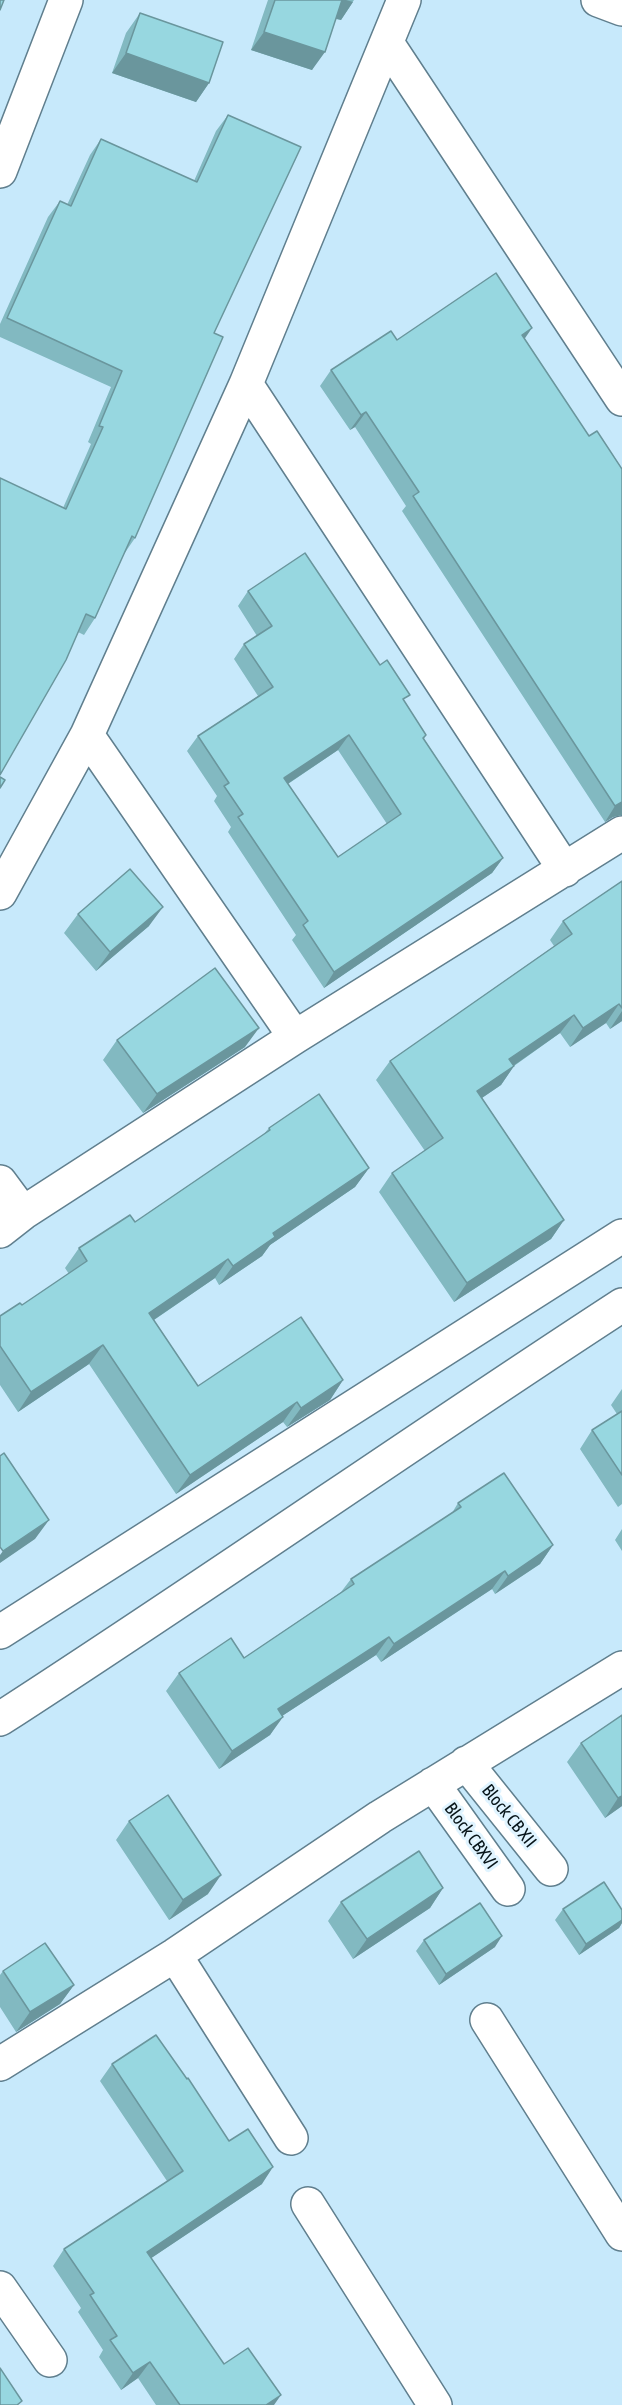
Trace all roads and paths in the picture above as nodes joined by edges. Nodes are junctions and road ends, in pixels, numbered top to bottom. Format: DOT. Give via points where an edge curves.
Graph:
graph roads {
  1 [pos="66,0"];
  2 [pos="404,0"];
  3 [pos="598,0"];
  4 [pos="622,9"];
  5 [pos="387,43"];
  6 [pos="0,171"];
  7 [pos="246,384"];
  8 [pos="622,399"];
  9 [pos="87,735"];
  10 [pos="622,833"];
  11 [pos="565,870"];
  12 [pos="0,893"];
  13 [pos="295,1037"];
  14 [pos="0,1182"];
  15 [pos="12,1222"];
  16 [pos="622,1236"];
  17 [pos="622,1305"];
  18 [pos="0,1632"];
  19 [pos="622,1668"];
  20 [pos="0,1719"];
  21 [pos="466,1763"];
  22 [pos="433,1784"];
  23 [pos="551,1869"];
  24 [pos="508,1888"];
  25 [pos="176,1955"];
  26 [pos="486,2020"];
  27 [pos="0,2064"];
  28 [pos="291,2138"];
  29 [pos="308,2204"];
  30 [pos="622,2234"];
  31 [pos="0,2288"];
  32 [pos="50,2361"];
  33 [pos="435,2405"];
  1 -- 6 [label="street"];
  2 -- 5 [label="street"];
  3 -- 4 [label="street"];
  5 -- 7 [label="street"];
  5 -- 8 [label="street"];
  7 -- 9 [label="street"];
  7 -- 11 [label="street"];
  9 -- 12 [label="street"];
  9 -- 13 [label="street"];
  10 -- 11 [label="street"];
  11 -- 13 [label="street"];
  13 -- 15 [label="street"];
  14 -- 15 [label="street"];
  16 -- 18 [label="street"];
  17 -- 20 [label="street"];
  19 -- 21 [label="street"];
  21 -- 22 [label="street"];
  21 -- 23 [label="street, Block CB XII"];
  22 -- 24 [label="street, Block CBXVI"];
  22 -- 25 [label="street"];
  25 -- 27 [label="street"];
  25 -- 28 [label="street"];
  26 -- 30 [label="street"];
  29 -- 33 [label="street"];
  31 -- 32 [label="street"];
}
